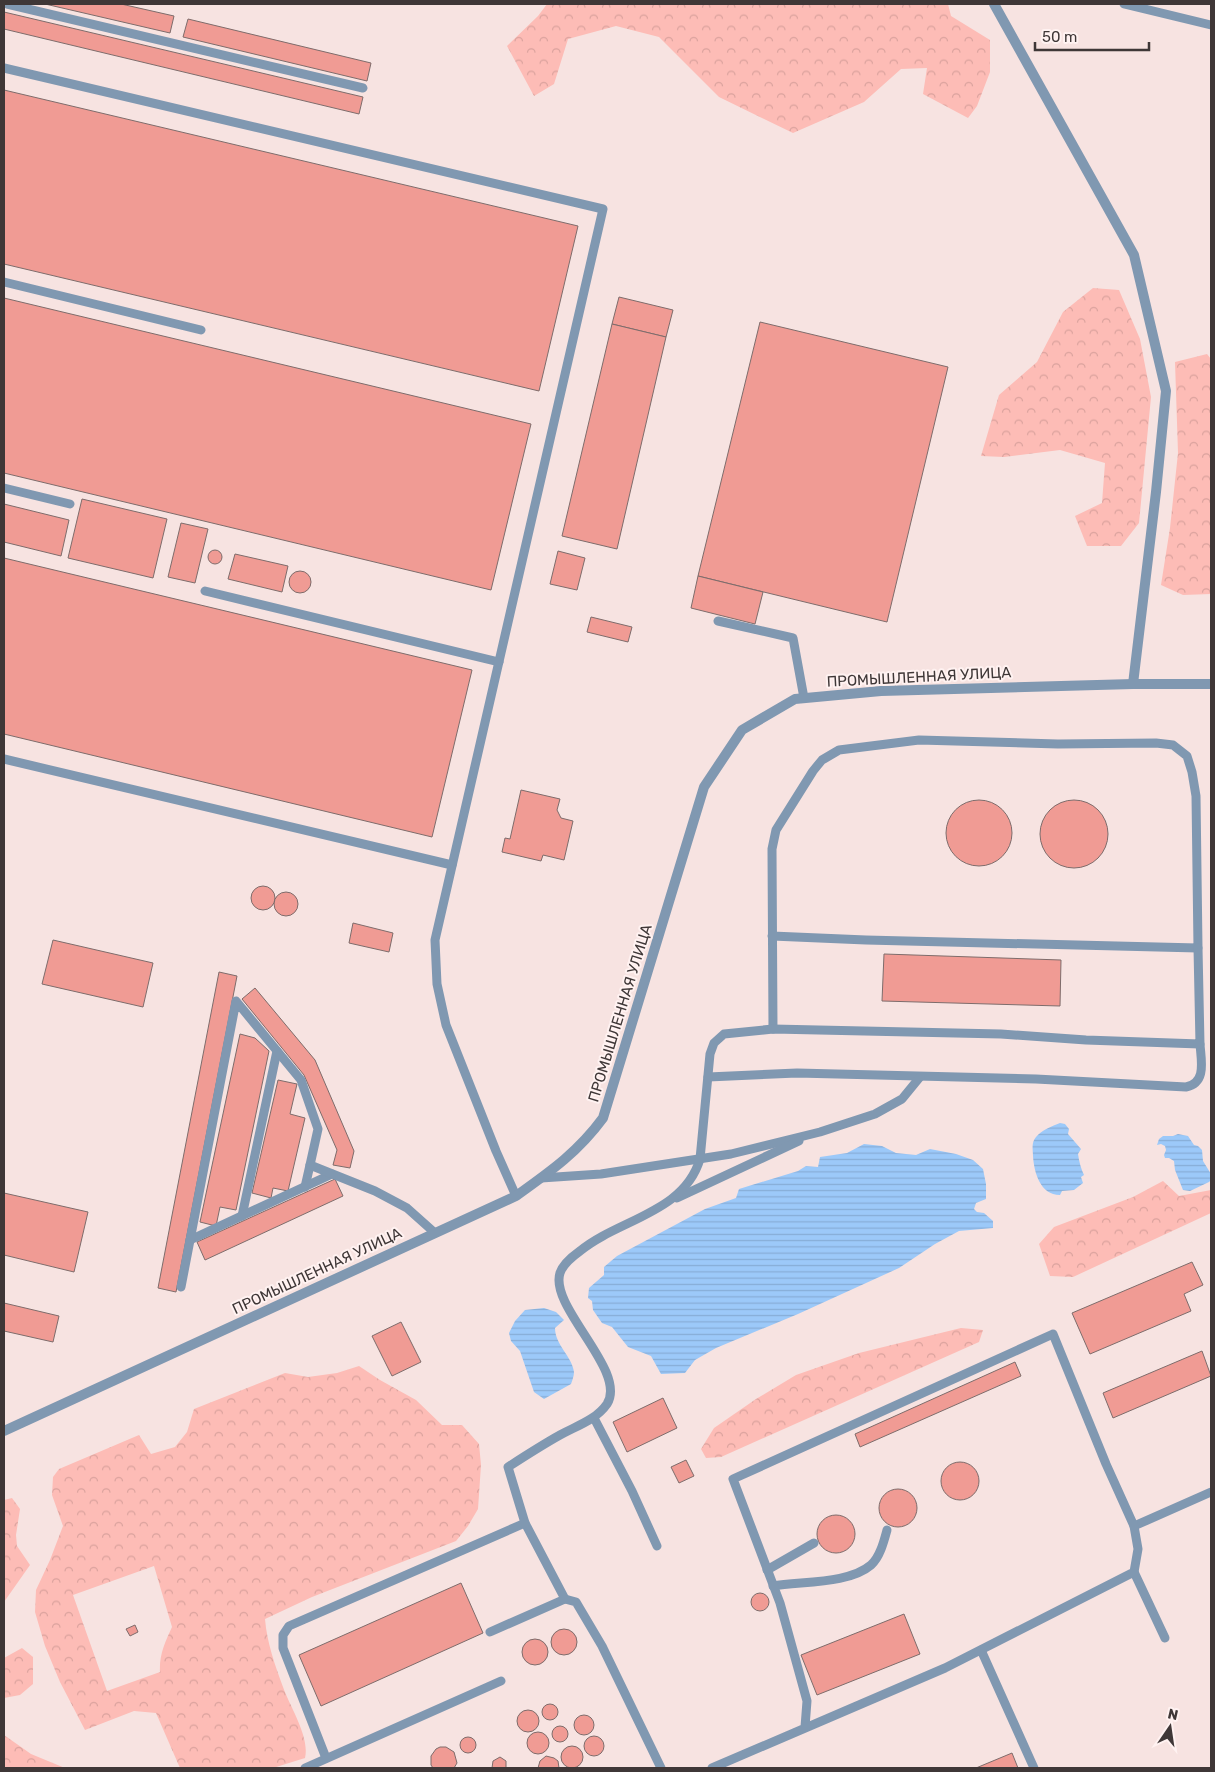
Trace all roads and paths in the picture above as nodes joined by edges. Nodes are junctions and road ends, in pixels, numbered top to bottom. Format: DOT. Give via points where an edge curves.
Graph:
graph roads {
  1 [pos="7,4"];
  2 [pos="994,4"];
  3 [pos="1124,4"];
  4 [pos="1211,25"];
  5 [pos="4,68"];
  6 [pos="363,88"];
  7 [pos="4,282"];
  8 [pos="202,330"];
  9 [pos="4,488"];
  10 [pos="70,504"];
  11 [pos="205,592"];
  12 [pos="718,621"];
  13 [pos="499,662"];
  14 [pos="1133,684"];
  15 [pos="1211,684"];
  16 [pos="804,698"];
  17 [pos="4,759"];
  18 [pos="452,865"];
  19 [pos="772,936"];
  20 [pos="1198,948"];
  21 [pos="773,1028"];
  22 [pos="1200,1044"];
  23 [pos="277,1050"];
  24 [pos="708,1077"];
  25 [pos="920,1077"];
  26 [pos="820,1132"];
  27 [pos="700,1159"];
  28 [pos="310,1165"];
  29 [pos="332,1174"];
  30 [pos="541,1178"];
  31 [pos="305,1187"];
  32 [pos="516,1196"];
  33 [pos="670,1202"];
  34 [pos="242,1216"];
  35 [pos="435,1233"];
  36 [pos="190,1240"];
  37 [pos="181,1287"];
  38 [pos="594,1418"];
  39 [pos="4,1431"];
  40 [pos="1211,1492"];
  41 [pos="525,1523"];
  42 [pos="1134,1526"];
  43 [pos="887,1530"];
  44 [pos="814,1543"];
  45 [pos="657,1546"];
  46 [pos="767,1570"];
  47 [pos="1134,1572"];
  48 [pos="773,1586"];
  49 [pos="565,1599"];
  50 [pos="490,1632"];
  51 [pos="1165,1638"];
  52 [pos="981,1650"];
  53 [pos="502,1681"];
  54 [pos="806,1727"];
  55 [pos="326,1758"];
  56 [pos="305,1768"];
  57 [pos="661,1768"];
  58 [pos="712,1768"];
  59 [pos="1034,1768"];
  1 -- 6 [label="lane"];
  2 -- 14 [label="street" via="1134,254 1166,391"];
  3 -- 4 [label="lane"];
  5 -- 13 [label="lane" via="603,209"];
  7 -- 8 [label="lane"];
  9 -- 10 [label="lane"];
  11 -- 13 [label="lane"];
  12 -- 16 [label="lane" via="793,638"];
  13 -- 18 [label="lane"];
  14 -- 15 [label="street, ПРОМЫШЛЕННАЯ УЛИЦА"];
  14 -- 16 [label="street, ПРОМЫШЛЕННАЯ УЛИЦА" via="881,691"];
  16 -- 30 [label="street, ПРОМЫШЛЕННАЯ УЛИЦА" via="795,699 742,730 704,788 603,1118 588,1138"];
  17 -- 18 [label="lane"];
  18 -- 32 [label="lane" via="435,940 437,984 446,1025"];
  19 -- 20 [label="lane"];
  19 -- 20 [label="lane" via="772,849 776,830 822,760 839,750 919,740 1156,743 1173,745 1186,756 1192,772 1197,824"];
  19 -- 21 [label="lane"];
  20 -- 22 [label="lane"];
  21 -- 22 [label="lane" via="1000,1034"];
  21 -- 24 [label="lane" via="724,1034 714,1043"];
  22 -- 25 [label="lane" via="1200,1079 1193,1086 1186,1087"];
  23 -- 28 [label="lane" via="301,1080 318,1129"];
  23 -- 34 [label="lane"];
  23 -- 36 [label="lane" via="236,1001"];
  24 -- 25 [label="lane" via="797,1073"];
  24 -- 27 [label="lane"];
  25 -- 26 [label="lane" via="902,1099 875,1114"];
  26 -- 27 [label="lane"];
  26 -- 33 [label="lane"];
  27 -- 30 [label="lane" via="601,1174"];
  27 -- 33 [label="lane" via="686,1186"];
  28 -- 29 [label="lane"];
  28 -- 31 [label="lane"];
  29 -- 31 [label="lane"];
  29 -- 35 [label="lane" via="406,1208"];
  30 -- 32 [label="street, ПРОМЫШЛЕННАЯ УЛИЦА"];
  31 -- 34 [label="lane"];
  32 -- 35 [label="street, ПРОМЫШЛЕННАЯ УЛИЦА"];
  33 -- 38 [label="lane" via="586,1245 560,1273 560,1286 568,1310 594,1348 608,1380 611,1393 607,1404"];
  34 -- 36 [label="lane"];
  35 -- 39 [label="street, ПРОМЫШЛЕННАЯ УЛИЦА"];
  36 -- 37 [label="lane"];
  38 -- 41 [label="lane" via="508,1467"];
  38 -- 45 [label="lane"];
  40 -- 42 [label="lane"];
  41 -- 49 [label="lane"];
  41 -- 55 [label="lane" via="289,1626 283,1635 283,1648"];
  42 -- 46 [label="lane" via="1053,1334 733,1479"];
  42 -- 47 [label="lane" via="1138,1549"];
  43 -- 48 [label="lane" via="872,1565 852,1576"];
  44 -- 46 [label="lane"];
  46 -- 48 [label="lane"];
  47 -- 51 [label="lane"];
  47 -- 52 [label="lane"];
  48 -- 54 [label="lane" via="807,1701"];
  49 -- 50 [label="lane"];
  49 -- 57 [label="lane" via="576,1602 602,1646"];
  52 -- 54 [label="lane"];
  52 -- 59 [label="lane"];
  53 -- 55 [label="lane"];
  54 -- 58 [label="lane"];
  55 -- 56 [label="lane"];
}
